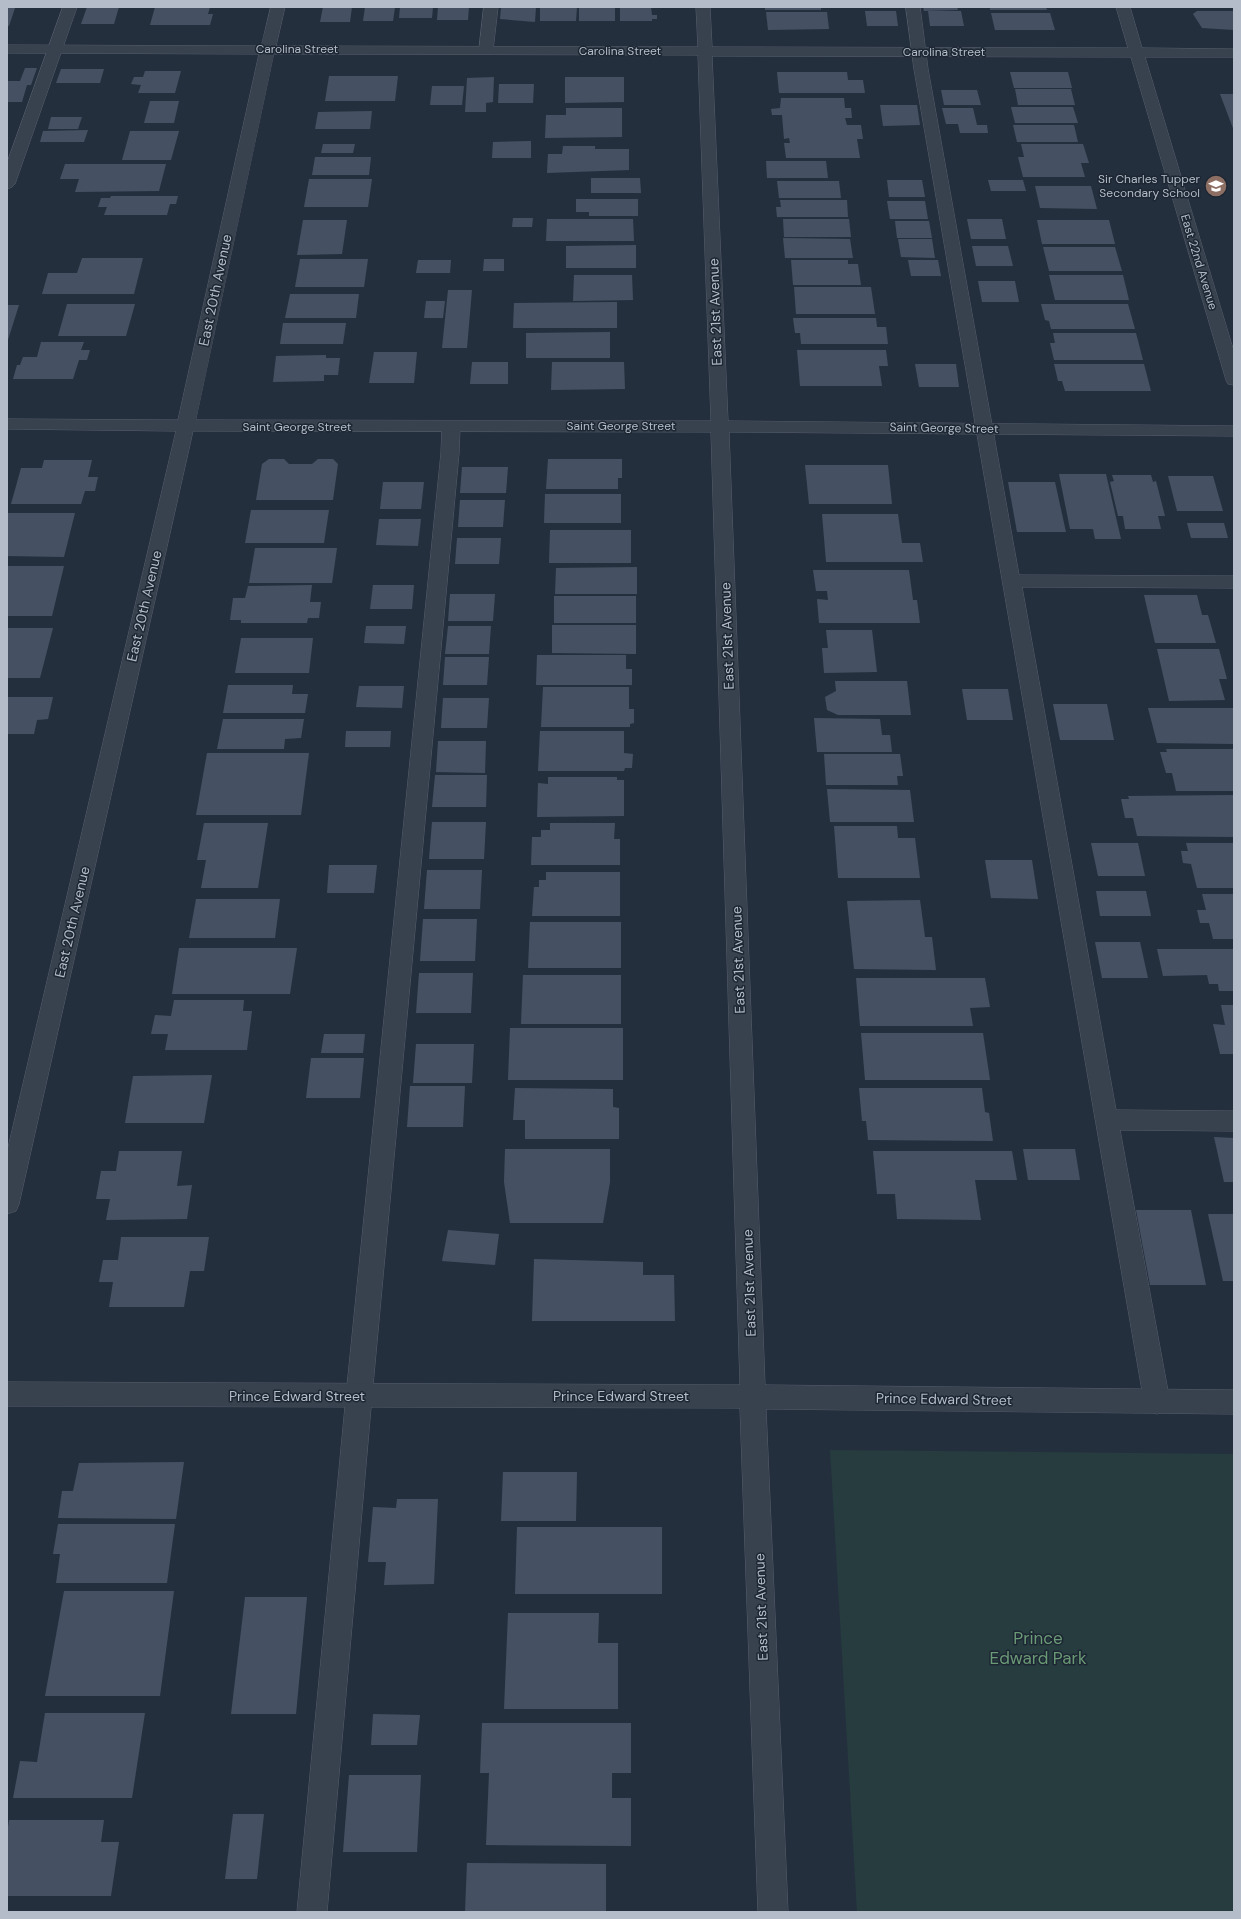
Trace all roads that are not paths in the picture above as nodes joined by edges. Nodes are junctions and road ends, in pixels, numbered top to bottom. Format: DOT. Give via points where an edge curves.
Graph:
graph roads {
  1 [pos="70,7"];
  2 [pos="278,7"];
  3 [pos="491,7"];
  4 [pos="703,7"];
  5 [pos="913,7"];
  6 [pos="1123,7"];
  7 [pos="7,49"];
  8 [pos="55,49"];
  9 [pos="268,49"];
  10 [pos="486,50"];
  11 [pos="705,51"];
  12 [pos="920,52"];
  13 [pos="1137,53"];
  14 [pos="1234,53"];
  15 [pos="7,184"];
  16 [pos="1234,380"];
  17 [pos="7,424"];
  18 [pos="185,426"];
  19 [pos="720,426"];
  20 [pos="451,427"];
  21 [pos="985,429"];
  22 [pos="1234,431"];
  23 [pos="1011,581"];
  24 [pos="1234,582"];
  25 [pos="1106,1120"];
  26 [pos="1234,1121"];
  27 [pos="7,1204"];
  28 [pos="7,1394"];
  29 [pos="359,1396"];
  30 [pos="753,1397"];
  31 [pos="1157,1402"];
  32 [pos="1234,1402"];
  33 [pos="312,1912"];
  34 [pos="773,1912"];
  1 -- 8 [label="street"];
  2 -- 9 [label="street, East 20th Avenue"];
  3 -- 10 [label="street"];
  4 -- 11 [label="street, East 21st Avenue"];
  5 -- 12 [label="street"];
  6 -- 13 [label="street, East 22nd Avenue"];
  7 -- 8 [label="street, Carolina Street"];
  8 -- 9 [label="street, Carolina Street"];
  8 -- 15 [label="street"];
  9 -- 10 [label="street, Carolina Street"];
  9 -- 18 [label="street, East 20th Avenue"];
  10 -- 11 [label="street, Carolina Street"];
  11 -- 12 [label="street, Carolina Street"];
  11 -- 19 [label="street, East 21st Avenue"];
  12 -- 13 [label="street, Carolina Street"];
  12 -- 21 [label="street"];
  13 -- 14 [label="street, Carolina Street"];
  13 -- 16 [label="street, East 22nd Avenue"];
  17 -- 18 [label="street, Saint George Street"];
  18 -- 20 [label="street, Saint George Street"];
  18 -- 27 [label="street, East 20th Avenue"];
  19 -- 20 [label="street, Saint George Street"];
  19 -- 21 [label="street, Saint George Street"];
  19 -- 30 [label="street, East 21st Avenue"];
  20 -- 29 [label="street"];
  21 -- 22 [label="street, Saint George Street"];
  21 -- 23 [label="street"];
  23 -- 24 [label="street"];
  23 -- 25 [label="street"];
  25 -- 26 [label="street"];
  25 -- 31 [label="street"];
  28 -- 29 [label="street, Prince Edward Street"];
  29 -- 30 [label="street, Prince Edward Street"];
  29 -- 33 [label="street"];
  30 -- 31 [label="street, Prince Edward Street"];
  30 -- 34 [label="street, East 21st Avenue"];
  31 -- 32 [label="street, Prince Edward Street"];
}
